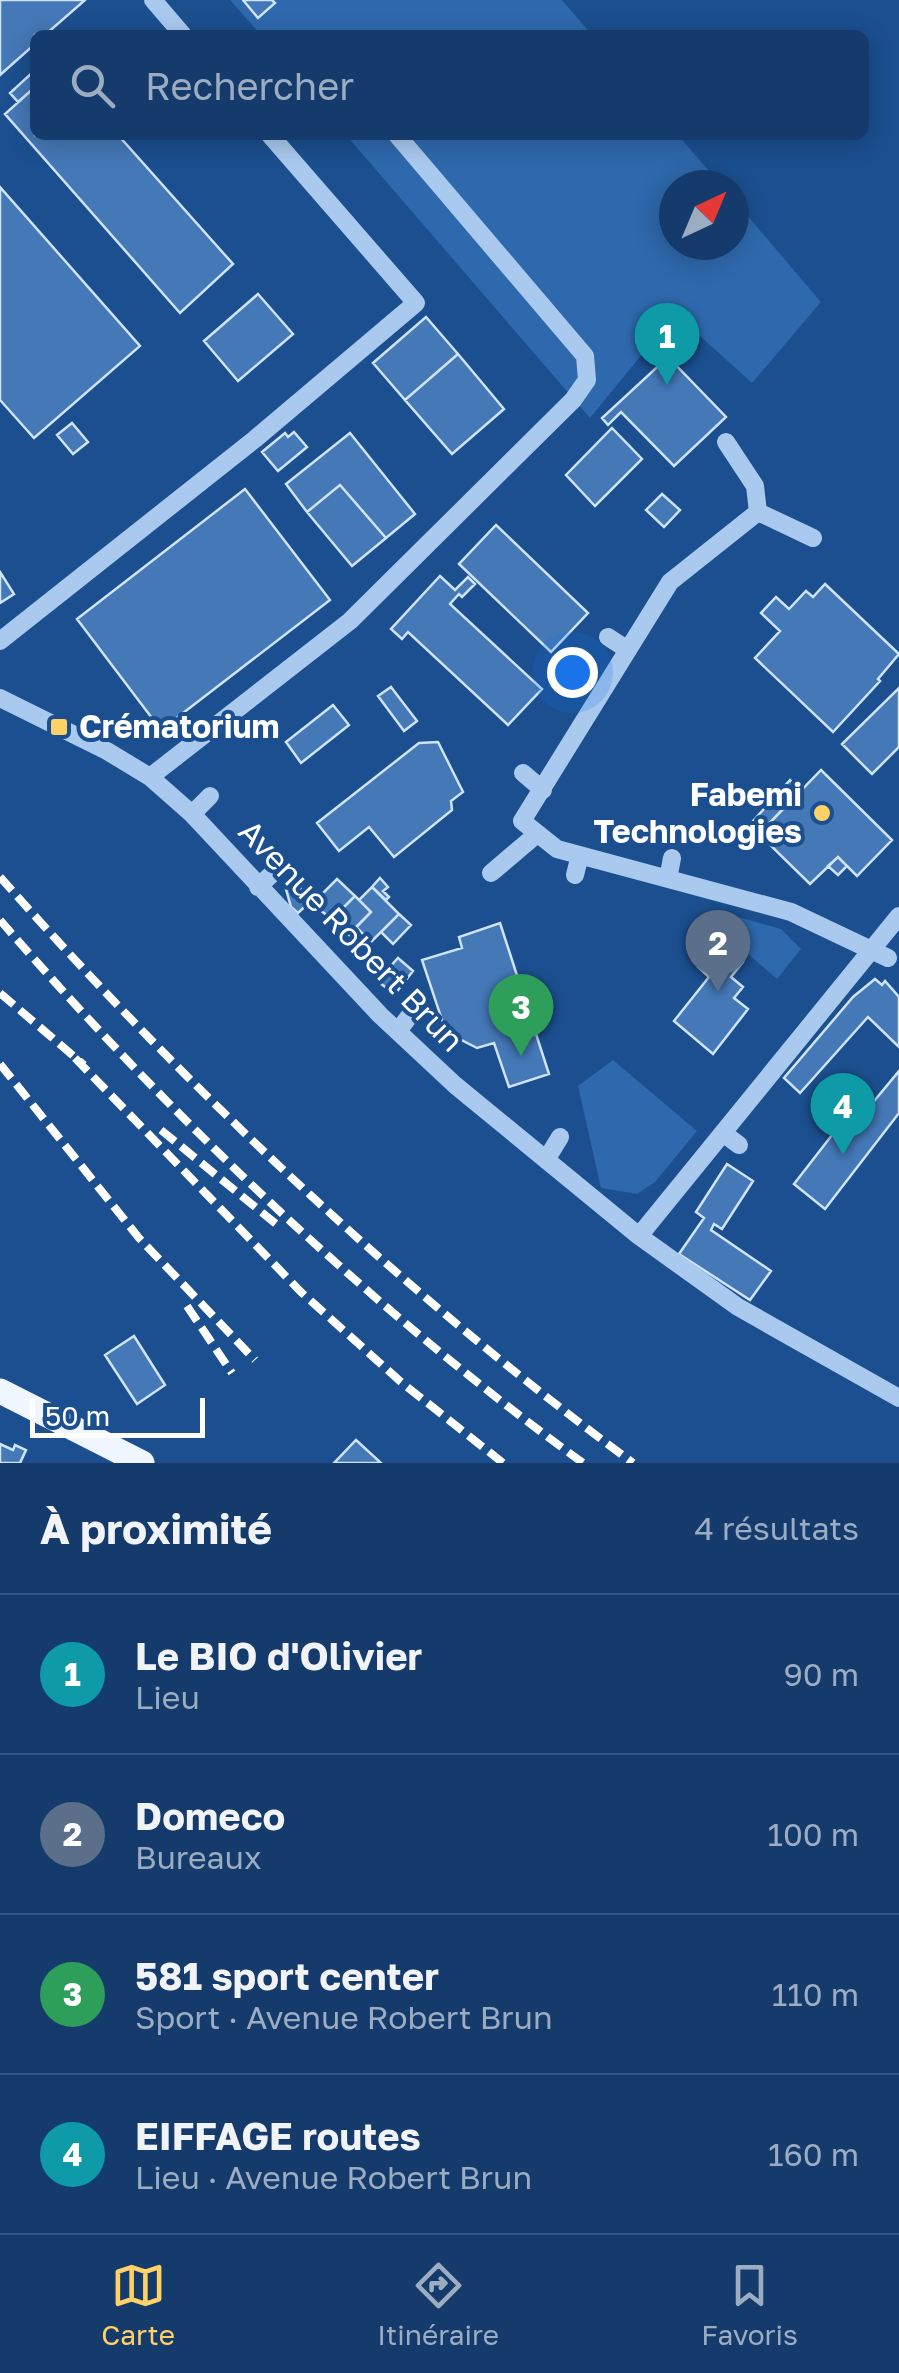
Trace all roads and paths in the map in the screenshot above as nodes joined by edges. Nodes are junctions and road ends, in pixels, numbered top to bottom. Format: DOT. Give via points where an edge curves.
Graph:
graph roads {
  1 [pos="153,0"];
  2 [pos="179,30"];
  3 [pos="274,140"];
  4 [pos="401,140"];
  5 [pos="726,442"];
  6 [pos="758,512"];
  7 [pos="813,538"];
  8 [pos="608,637"];
  9 [pos="0,641"];
  10 [pos="628,650"];
  11 [pos="0,698"];
  12 [pos="523,773"];
  13 [pos="150,778"];
  14 [pos="543,790"];
  15 [pos="210,796"];
  16 [pos="192,814"];
  17 [pos="537,834"];
  18 [pos="580,856"];
  19 [pos="672,858"];
  20 [pos="275,871"];
  21 [pos="491,873"];
  22 [pos="575,875"];
  23 [pos="668,879"];
  24 [pos="258,886"];
  25 [pos="899,916"];
  26 [pos="880,954"];
  27 [pos="414,1010"];
  28 [pos="398,1031"];
  29 [pos="754,1063"];
  30 [pos="768,1077"];
  31 [pos="723,1133"];
  32 [pos="560,1136"];
  33 [pos="740,1145"];
  34 [pos="546,1160"];
  35 [pos="639,1236"];
  36 [pos="0,1391"];
  37 [pos="899,1398"];
  38 [pos="142,1463"];
  1 -- 2 [label="street"];
  3 -- 9 [label="street" via="416,303 256,440"];
  4 -- 13 [label="street" via="585,356 587,380 350,621"];
  5 -- 6 [label="street" via="755,486"];
  6 -- 7 [label="street"];
  6 -- 10 [label="street" via="670,582"];
  8 -- 10 [label="street"];
  10 -- 14 [label="street"];
  11 -- 13 [label="street, Avenue Robert Brun"];
  12 -- 14 [label="street"];
  13 -- 16 [label="street, Avenue Robert Brun"];
  14 -- 17 [label="street" via="522,822"];
  15 -- 16 [label="street"];
  16 -- 24 [label="street, Avenue Robert Brun"];
  17 -- 18 [label="street"];
  17 -- 21 [label="street"];
  18 -- 22 [label="street"];
  18 -- 23 [label="street"];
  19 -- 23 [label="street"];
  20 -- 24 [label="street"];
  23 -- 26 [label="street" via="720,885"];
  24 -- 28 [label="street, Avenue Robert Brun"];
  25 -- 26 [label="street"];
  26 -- 30 [label="street"];
  27 -- 28 [label="street"];
  28 -- 34 [label="street, Avenue Robert Brun"];
  29 -- 30 [label="street"];
  30 -- 31 [label="street"];
  31 -- 33 [label="street"];
  31 -- 35 [label="street"];
  32 -- 34 [label="street"];
  34 -- 35 [label="street, Avenue Robert Brun"];
  35 -- 37 [label="street, Avenue Robert Brun" via="738,1307"];
  36 -- 38 [label="main road"];
}
